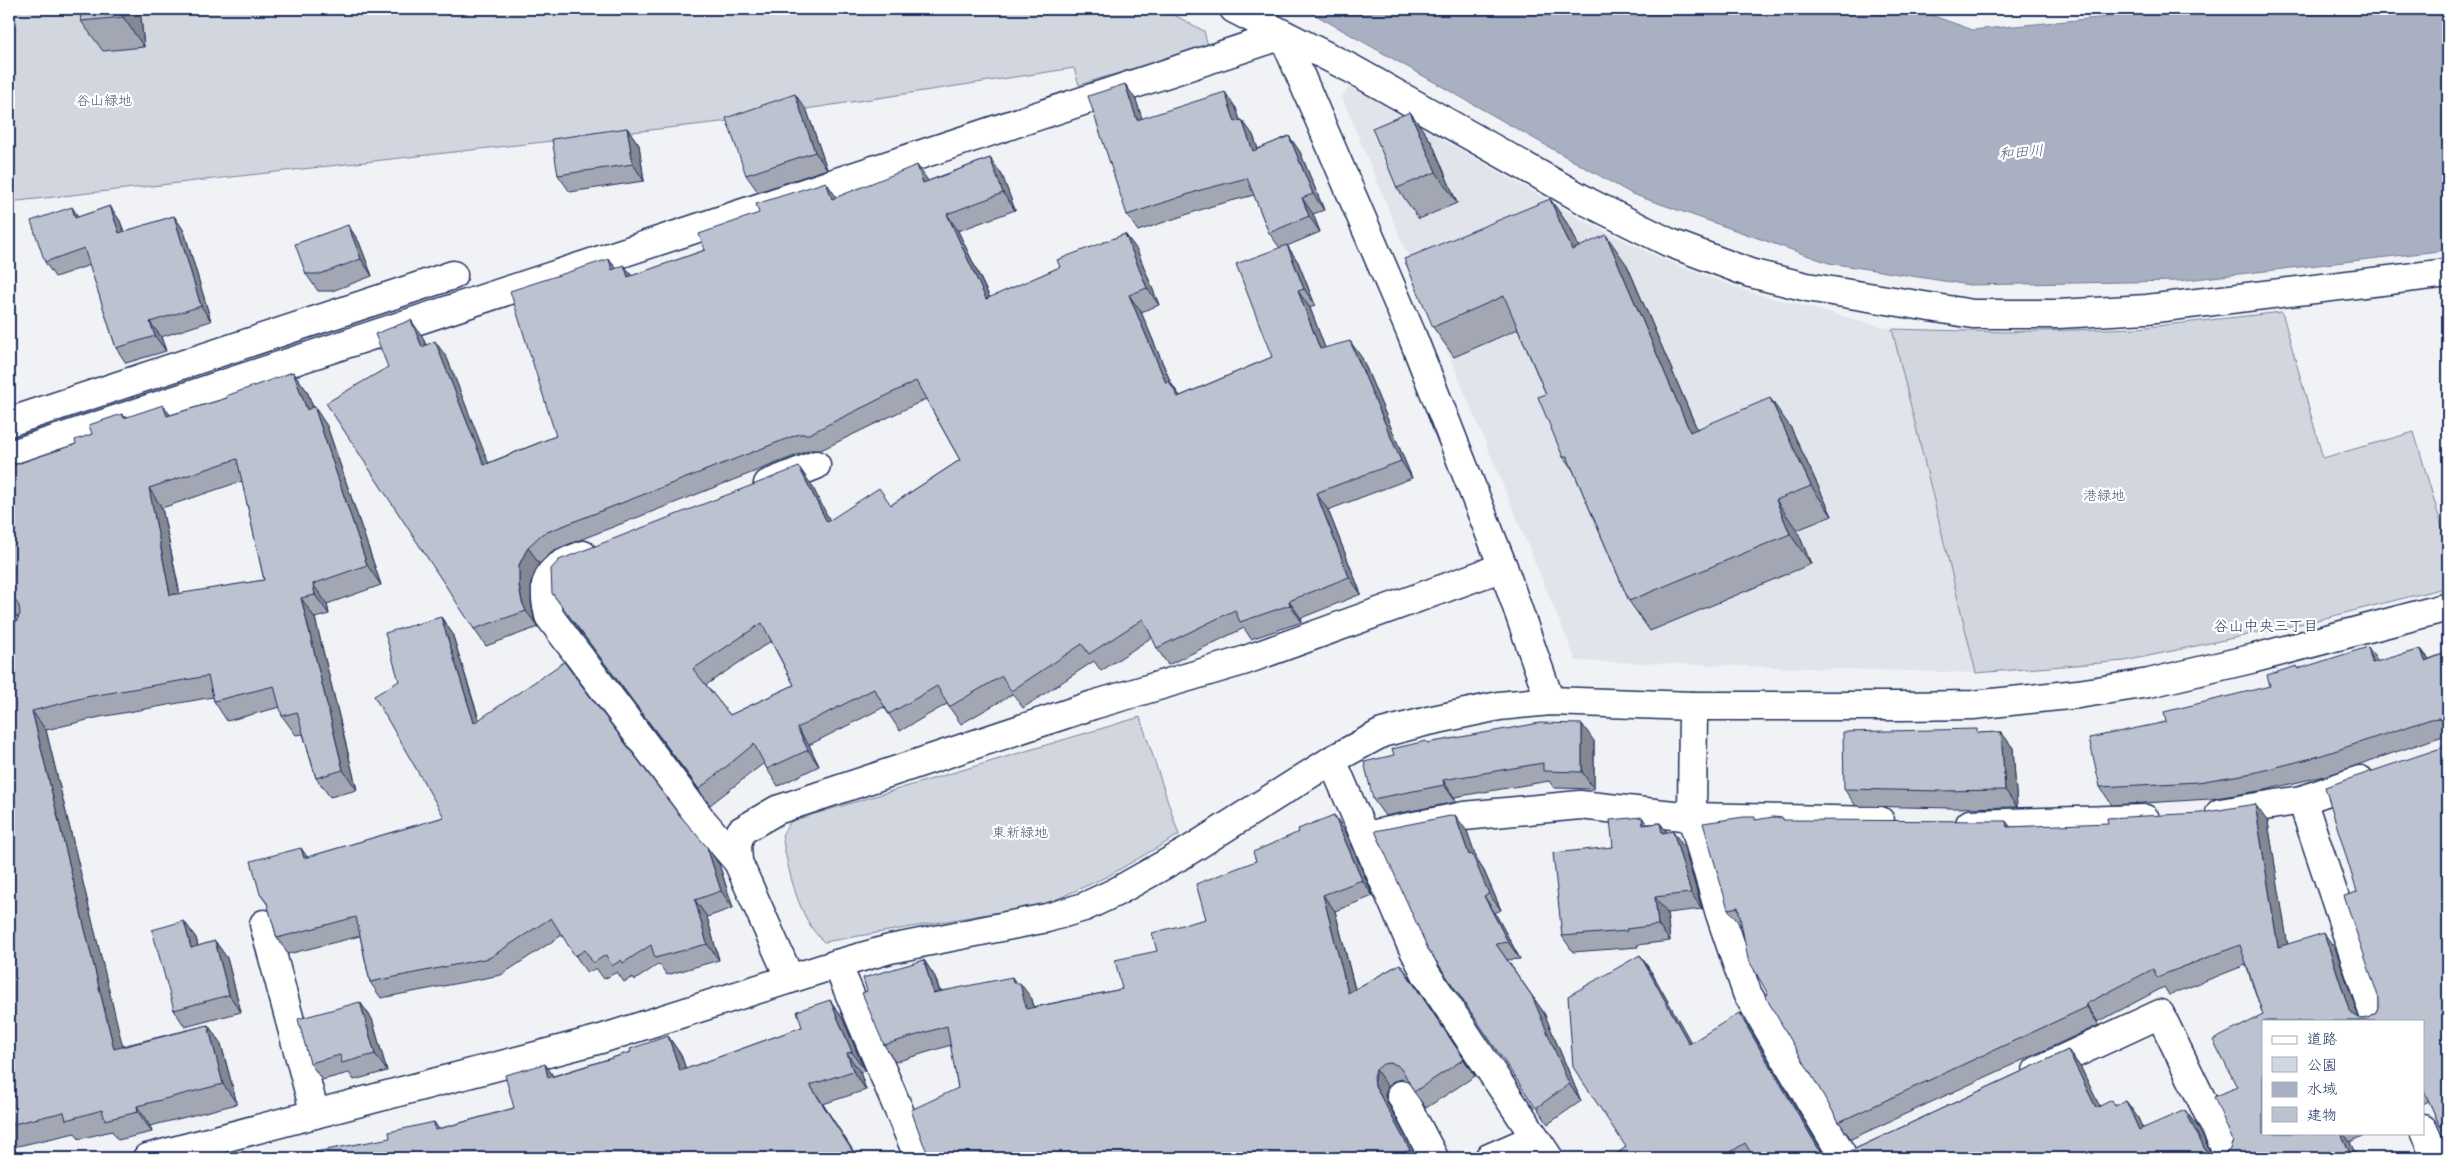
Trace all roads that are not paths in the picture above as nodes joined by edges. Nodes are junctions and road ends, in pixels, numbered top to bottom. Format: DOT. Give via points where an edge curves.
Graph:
graph roads {
  1 [pos="1234,9"];
  2 [pos="1282,36"];
  3 [pos="2448,273"];
  4 [pos="452,275"];
  5 [pos="9,422"];
  6 [pos="9,454"];
  7 [pos="816,466"];
  8 [pos="743,493"];
  9 [pos="608,546"];
  10 [pos="1503,566"];
  11 [pos="2448,607"];
  12 [pos="1550,701"];
  13 [pos="1693,706"];
  14 [pos="1332,760"];
  15 [pos="2384,772"];
  16 [pos="2302,800"];
  17 [pos="1692,817"];
  18 [pos="1902,822"];
  19 [pos="1942,824"];
  20 [pos="1365,836"];
  21 [pos="738,862"];
  22 [pos="264,924"];
  23 [pos="837,964"];
  24 [pos="790,979"];
  25 [pos="2376,1020"];
  26 [pos="2017,1080"];
  27 [pos="1401,1095"];
  28 [pos="315,1114"];
  29 [pos="2424,1131"];
  30 [pos="1542,1148"];
  31 [pos="1852,1156"];
  32 [pos="148,1158"];
  33 [pos="919,1158"];
  34 [pos="1434,1158"];
  35 [pos="1489,1158"];
  36 [pos="2230,1158"];
  37 [pos="2436,1158"];
  1 -- 2 [label="street"];
  2 -- 3 [label="street" via="1352,69 1588,202 1668,242 1750,273 1807,288 1972,314 2058,314 2147,309"];
  2 -- 6 [label="street"];
  2 -- 10 [label="street" via="1411,333"];
  4 -- 5 [label="street"];
  7 -- 8 [label="street"];
  9 -- 21 [label="street" via="553,569 544,595 549,616 701,819"];
  10 -- 12 [label="street"];
  10 -- 21 [label="street" via="1242,661 1093,705 777,810 741,831 737,845"];
  11 -- 13 [label="street" via="2236,663 2149,683 2078,694 1973,704"];
  12 -- 13 [label="street"];
  12 -- 14 [label="street" via="1499,706 1382,733"];
  13 -- 17 [label="street"];
  14 -- 20 [label="street"];
  14 -- 23 [label="street" via="1185,853 1084,906 1047,918 890,949"];
  15 -- 16 [label="street"];
  16 -- 19 [label="street" via="2184,816 2108,822"];
  16 -- 25 [label="street"];
  17 -- 18 [label="street"];
  17 -- 20 [label="street" via="1580,805 1464,816"];
  17 -- 31 [label="street" via="1747,994"];
  20 -- 30 [label="street" via="1408,940 1426,974"];
  21 -- 24 [label="street"];
  22 -- 28 [label="street"];
  23 -- 24 [label="street"];
  23 -- 33 [label="street"];
  24 -- 28 [label="street" via="601,1039"];
  26 -- 36 [label="street" via="2160,1014"];
  27 -- 34 [label="street"];
  28 -- 32 [label="street"];
  29 -- 37 [label="street"];
  30 -- 35 [label="street"];
}
